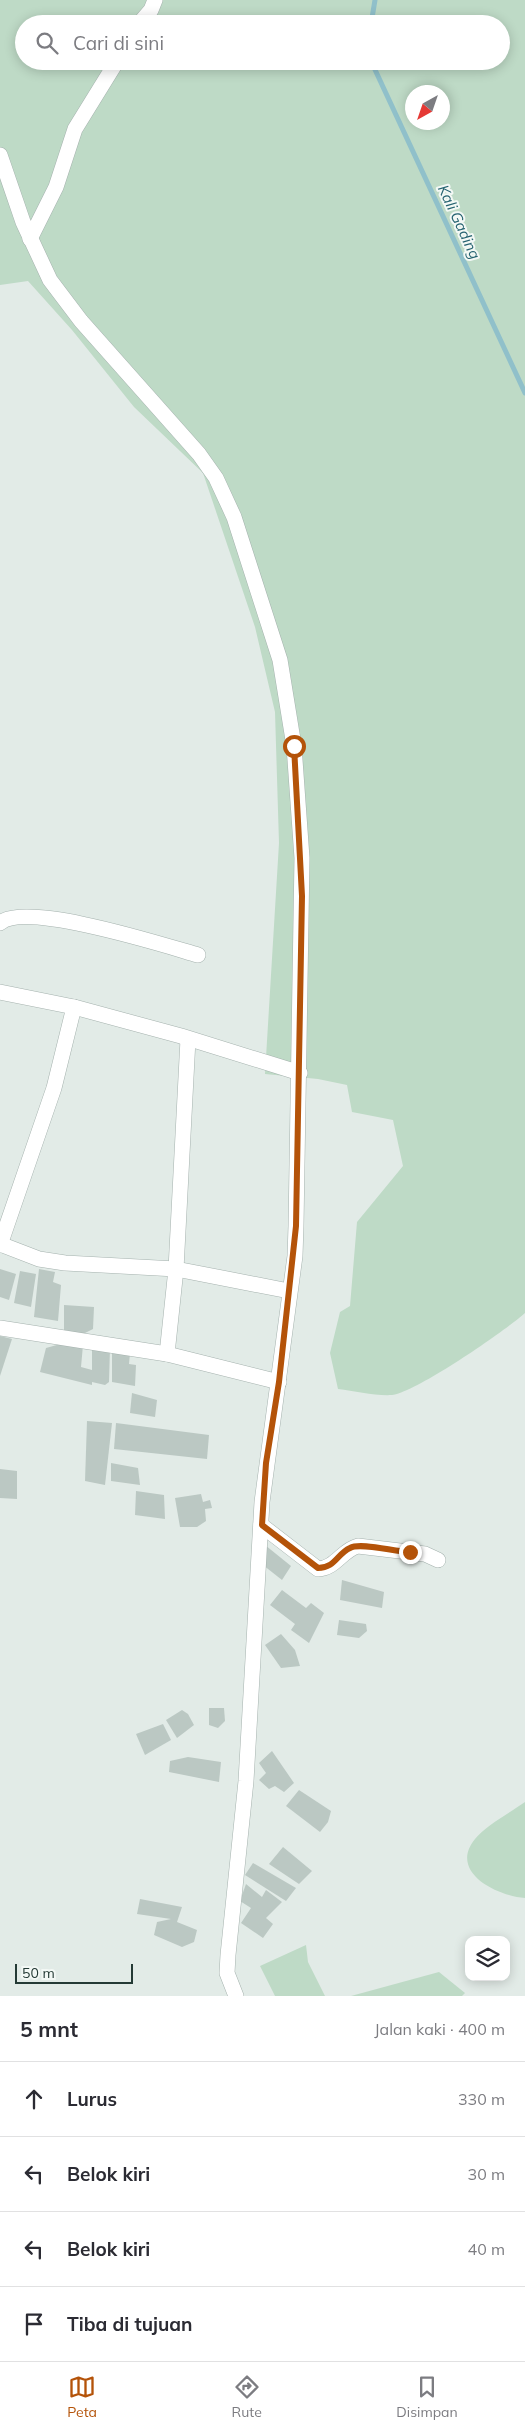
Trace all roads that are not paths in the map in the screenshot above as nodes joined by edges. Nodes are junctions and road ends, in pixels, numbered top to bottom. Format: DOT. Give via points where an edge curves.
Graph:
graph roads {
  1 [pos="155,0"];
  2 [pos="147,15"];
  3 [pos="111,70"];
  4 [pos="0,155"];
  5 [pos="30,240"];
  6 [pos="0,924"];
  7 [pos="198,955"];
  8 [pos="0,992"];
  9 [pos="74,1007"];
  10 [pos="188,1039"];
  11 [pos="300,1073"];
  12 [pos="0,1244"];
  13 [pos="176,1269"];
  14 [pos="289,1291"];
  15 [pos="0,1328"];
  16 [pos="167,1354"];
  17 [pos="279,1382"];
  18 [pos="262,1525"];
  19 [pos="438,1560"];
  20 [pos="236,1996"];
  1 -- 2 [label="street"];
  3 -- 5 [label="street" via="75,129 56,187"];
  4 -- 5 [label="street"];
  5 -- 11 [label="street" via="62,298 199,454 216,478 254,573 288,694 294,746 302,858"];
  6 -- 7 [label="street" via="11,918 77,922"];
  8 -- 9 [label="street"];
  9 -- 10 [label="street"];
  9 -- 12 [label="street" via="54,1088"];
  10 -- 11 [label="street"];
  10 -- 13 [label="street"];
  11 -- 14 [label="street" via="296,1226"];
  12 -- 13 [label="street" via="39,1259 65,1263"];
  13 -- 14 [label="street"];
  13 -- 16 [label="street"];
  14 -- 17 [label="street"];
  15 -- 16 [label="street"];
  16 -- 17 [label="street"];
  17 -- 18 [label="street" via="266,1463"];
  18 -- 19 [label="street" via="318,1568 327,1568 350,1548 358,1546 425,1554"];
  18 -- 20 [label="street" via="246,1781 227,1973"];
}
